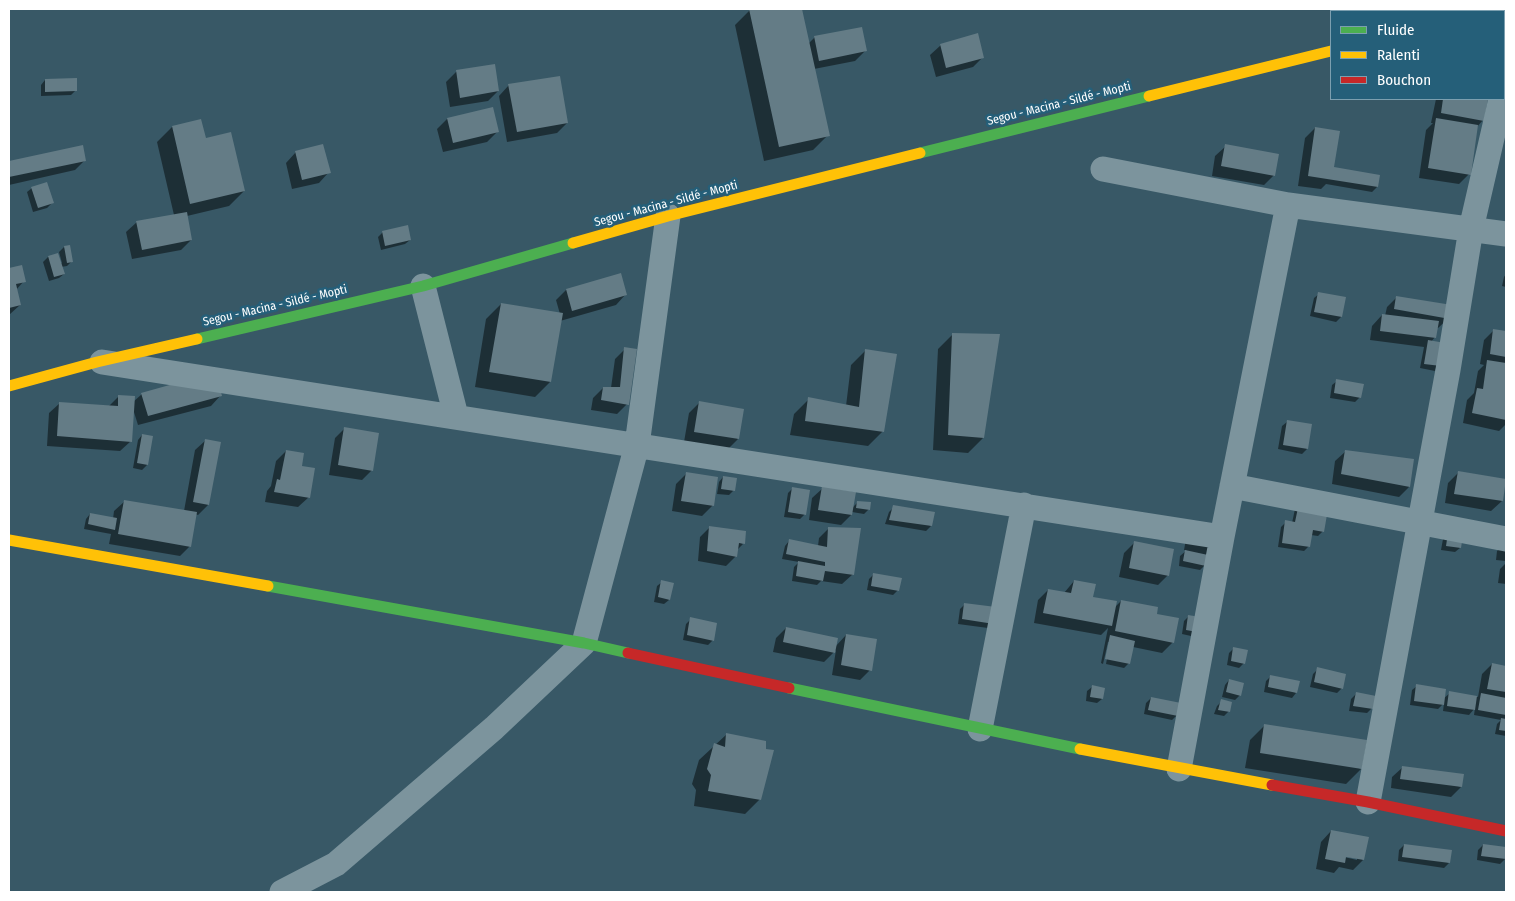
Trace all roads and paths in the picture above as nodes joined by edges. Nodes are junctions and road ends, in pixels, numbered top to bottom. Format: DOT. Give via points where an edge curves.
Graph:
graph roads {
  1 [pos="1330,51"];
  2 [pos="1501,100"];
  3 [pos="1103,169"];
  4 [pos="1288,205"];
  5 [pos="668,216"];
  6 [pos="1472,229"];
  7 [pos="1506,234"];
  8 [pos="423,286"];
  9 [pos="97,362"];
  10 [pos="9,386"];
  11 [pos="456,416"];
  12 [pos="637,445"];
  13 [pos="1232,486"];
  14 [pos="1024,506"];
  15 [pos="1420,522"];
  16 [pos="1222,536"];
  17 [pos="1506,539"];
  18 [pos="9,540"];
  19 [pos="584,644"];
  20 [pos="980,729"];
  21 [pos="1179,769"];
  22 [pos="1368,802"];
  23 [pos="1506,831"];
  24 [pos="282,892"];
  1 -- 5 [label="street, Segou - Macina - Sildé - Mopti"];
  2 -- 6 [label="street"];
  3 -- 4 [label="street"];
  4 -- 6 [label="street"];
  4 -- 13 [label="street"];
  5 -- 8 [label="street, Segou - Macina - Sildé - Mopti"];
  5 -- 12 [label="street"];
  6 -- 7 [label="street"];
  6 -- 15 [label="street"];
  8 -- 9 [label="street, Segou - Macina - Sildé - Mopti"];
  8 -- 11 [label="street"];
  9 -- 10 [label="street, Segou - Macina - Sildé - Mopti"];
  9 -- 11 [label="street"];
  11 -- 12 [label="street"];
  12 -- 14 [label="street"];
  12 -- 19 [label="street"];
  13 -- 15 [label="street"];
  13 -- 16 [label="street"];
  14 -- 16 [label="street"];
  14 -- 20 [label="street"];
  15 -- 17 [label="street"];
  15 -- 22 [label="street"];
  16 -- 21 [label="street"];
  18 -- 19 [label="street"];
  19 -- 20 [label="street"];
  19 -- 24 [label="street" via="487,734 336,864"];
  20 -- 21 [label="street"];
  21 -- 22 [label="street"];
  22 -- 23 [label="street"];
}
